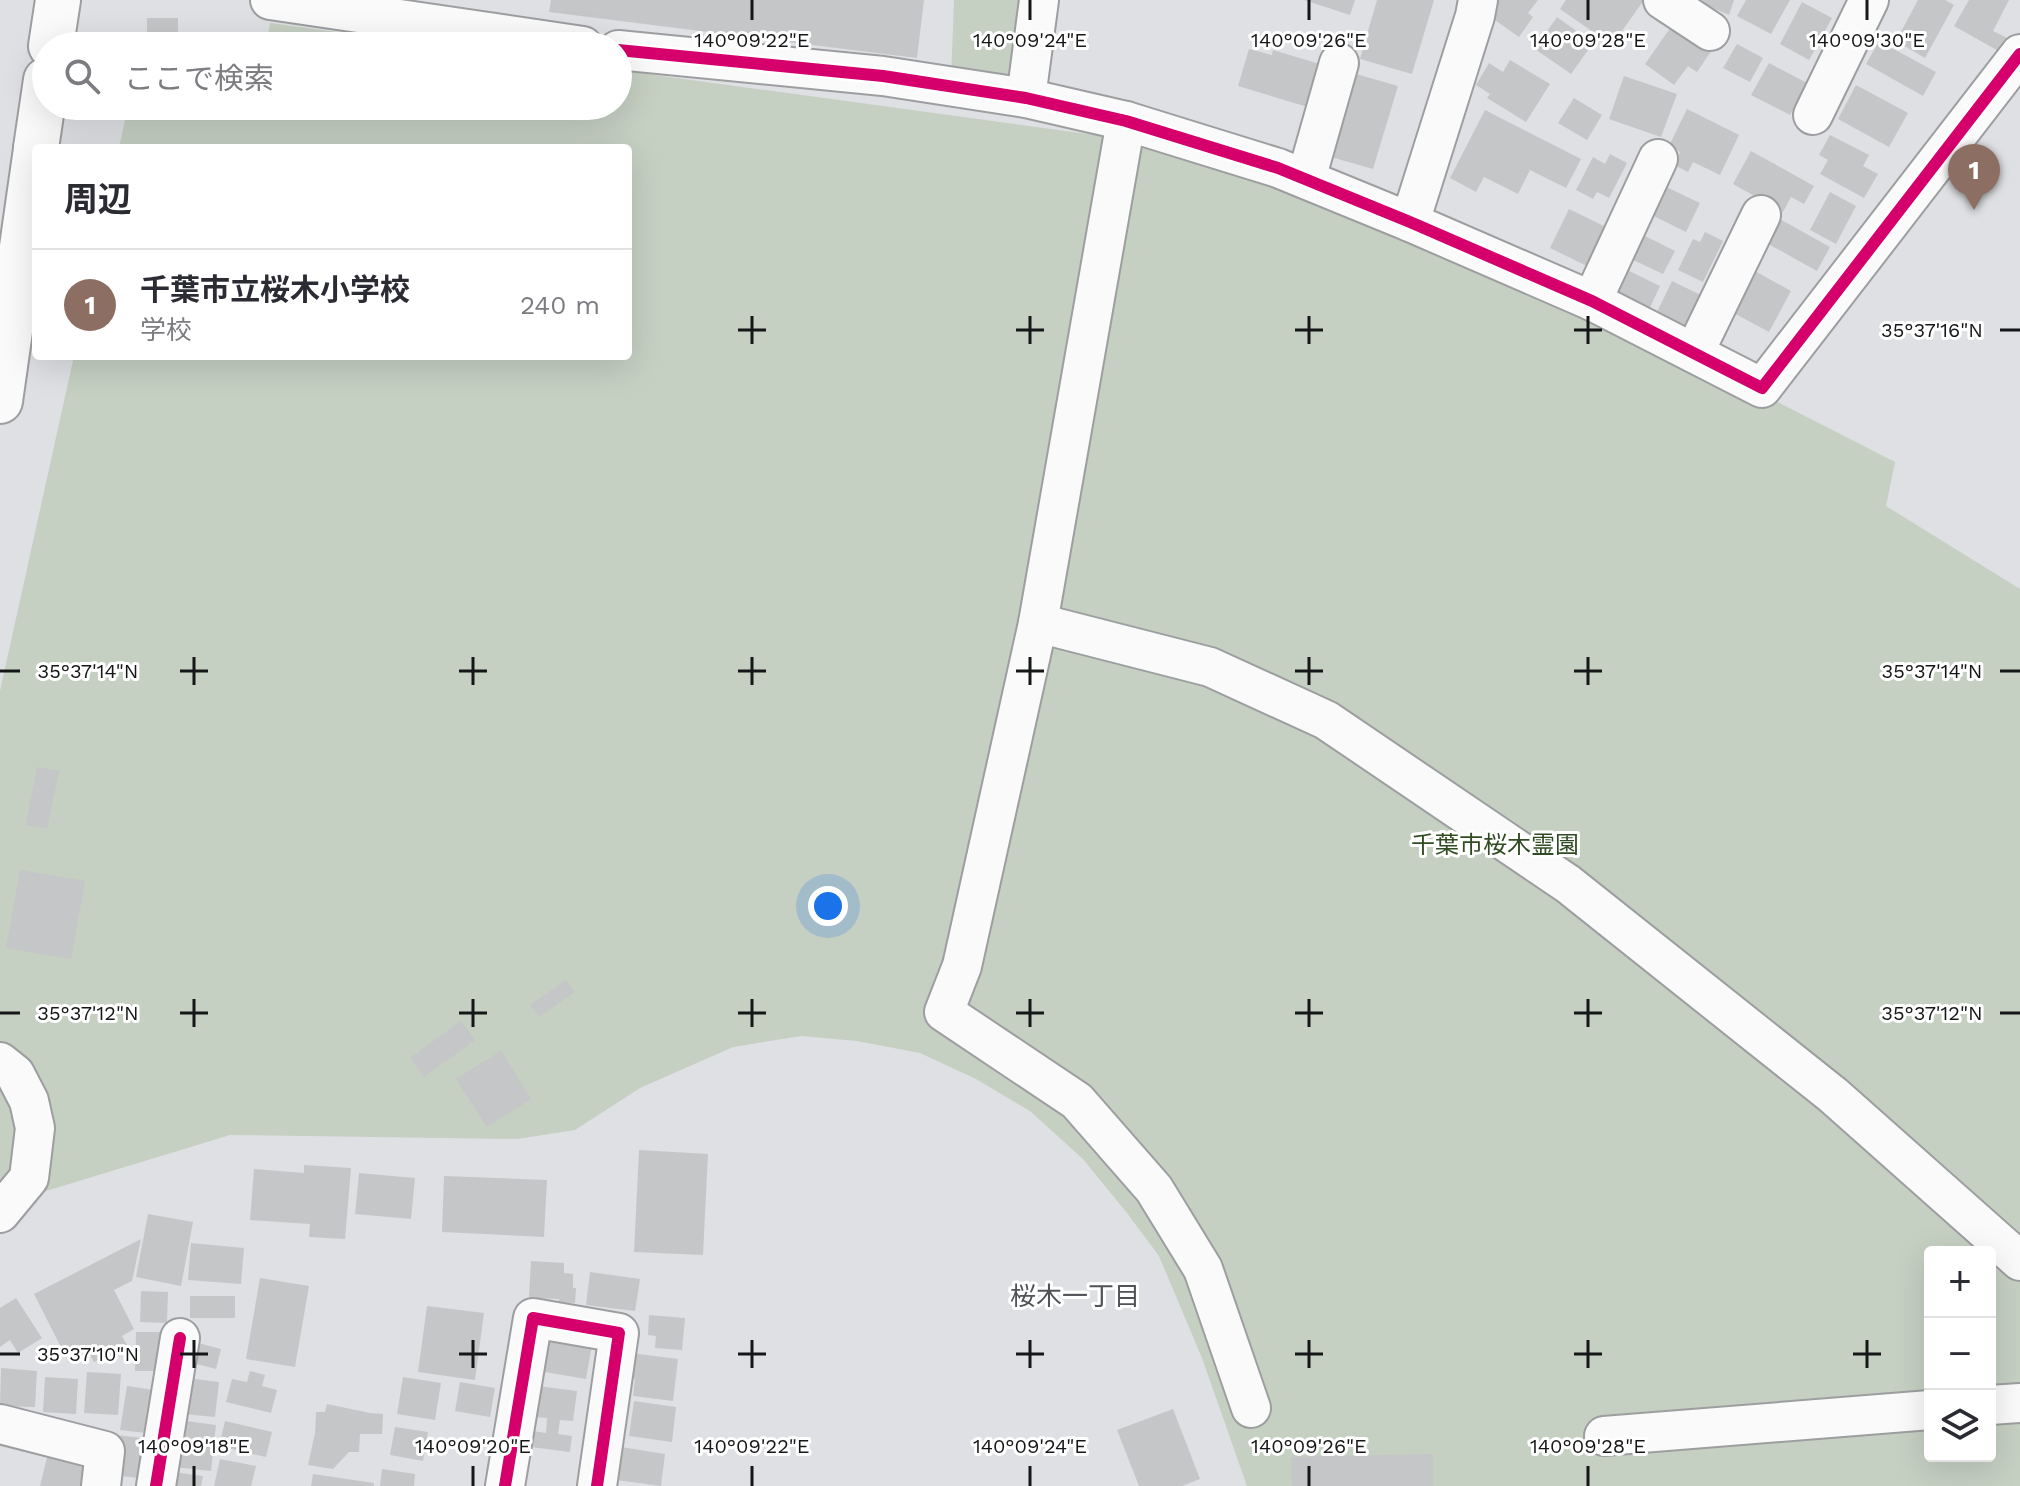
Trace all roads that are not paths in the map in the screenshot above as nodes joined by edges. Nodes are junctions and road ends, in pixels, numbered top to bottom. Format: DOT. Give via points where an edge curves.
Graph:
graph roads {
  1 [pos="270,0"];
  2 [pos="1039,0"];
  3 [pos="1478,0"];
  4 [pos="1663,0"];
  5 [pos="1869,0"];
  6 [pos="1710,31"];
  7 [pos="488,32"];
  8 [pos="632,51"];
  9 [pos="2020,54"];
  10 [pos="1339,63"];
  11 [pos="1026,98"];
  12 [pos="1813,115"];
  13 [pos="40,120"];
  14 [pos="1126,121"];
  15 [pos="37,144"];
  16 [pos="1658,159"];
  17 [pos="32,177"];
  18 [pos="1306,179"];
  19 [pos="1761,215"];
  20 [pos="1410,222"];
  21 [pos="1592,301"];
  22 [pos="1694,353"];
  23 [pos="0,401"];
  24 [pos="1038,623"];
  25 [pos="0,1062"];
  26 [pos="0,1213"];
  27 [pos="2020,1261"];
  28 [pos="180,1338"];
  29 [pos="2020,1403"];
  30 [pos="1996,1405"];
  31 [pos="1251,1408"];
  32 [pos="1924,1410"];
  33 [pos="0,1424"];
  34 [pos="1604,1436"];
  35 [pos="101,1486"];
  36 [pos="156,1486"];
  37 [pos="505,1486"];
  38 [pos="597,1486"];
  1 -- 7 [label="street"];
  2 -- 11 [label="street"];
  3 -- 20 [label="street"];
  4 -- 6 [label="street"];
  5 -- 12 [label="street"];
  8 -- 11 [label="street" via="883,76"];
  9 -- 22 [label="street" via="1762,388"];
  10 -- 18 [label="street"];
  11 -- 14 [label="street"];
  13 -- 15 [label="highway"];
  14 -- 18 [label="street"];
  14 -- 24 [label="street"];
  16 -- 21 [label="street"];
  17 -- 23 [label="highway"];
  18 -- 20 [label="street"];
  19 -- 22 [label="street"];
  20 -- 21 [label="street"];
  21 -- 22 [label="street"];
  24 -- 27 [label="street" via="1210,667 1326,720 1568,884 1833,1095"];
  24 -- 31 [label="street" via="962,966 944,1012 1077,1101 1154,1189 1203,1269"];
  25 -- 26 [label="street" via="15,1074 35,1128 29,1178"];
  28 -- 36 [label="street"];
  29 -- 30 [label="street"];
  32 -- 34 [label="street"];
  33 -- 35 [label="street" via="105,1451"];
  37 -- 38 [label="street" via="533,1318 619,1333"];
}
